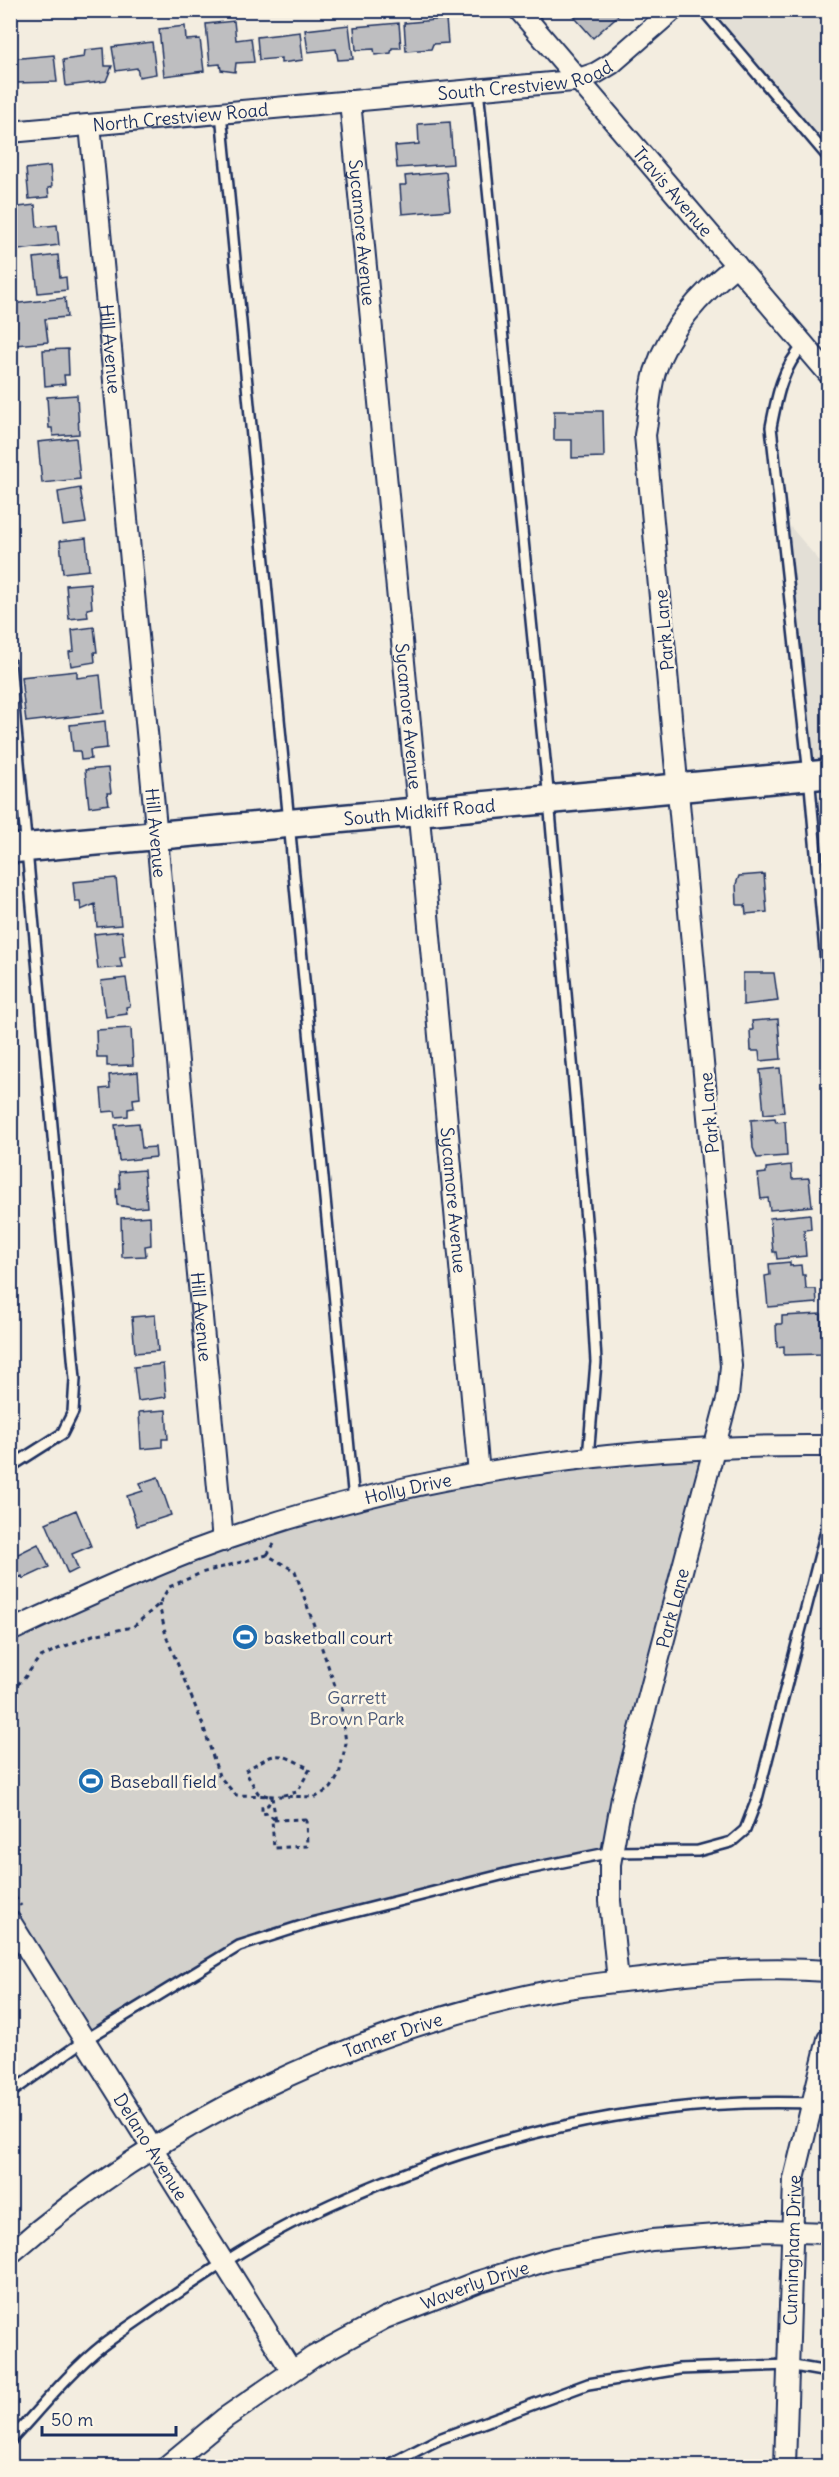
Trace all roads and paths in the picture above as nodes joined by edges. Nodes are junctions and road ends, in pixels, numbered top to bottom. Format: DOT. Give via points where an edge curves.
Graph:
graph roads {
  1 [pos="519,10"];
  2 [pos="673,10"];
  3 [pos="703,10"];
  4 [pos="579,80"];
  5 [pos="478,89"];
  6 [pos="350,101"];
  7 [pos="220,113"];
  8 [pos="90,125"];
  9 [pos="10,132"];
  10 [pos="828,157"];
  11 [pos="736,265"];
  12 [pos="805,345"];
  13 [pos="828,373"];
  14 [pos="10,663"];
  15 [pos="819,775"];
  16 [pos="679,788"];
  17 [pos="549,800"];
  18 [pos="418,811"];
  19 [pos="288,823"];
  20 [pos="157,835"];
  21 [pos="19,848"];
  22 [pos="828,985"];
  23 [pos="828,1446"];
  24 [pos="714,1449"];
  25 [pos="588,1458"];
  26 [pos="10,1467"];
  27 [pos="479,1474"];
  28 [pos="354,1502"];
  29 [pos="828,1523"];
  30 [pos="223,1541"];
  31 [pos="276,1541"];
  32 [pos="267,1555"];
  33 [pos="159,1604"];
  34 [pos="10,1631"];
  35 [pos="10,1690"];
  36 [pos="272,1797"];
  37 [pos="276,1821"];
  38 [pos="612,1852"];
  39 [pos="12,1926"];
  40 [pos="828,1971"];
  41 [pos="618,1981"];
  42 [pos="85,2040"];
  43 [pos="828,2040"];
  44 [pos="10,2093"];
  45 [pos="820,2104"];
  46 [pos="154,2148"];
  47 [pos="792,2231"];
  48 [pos="828,2233"];
  49 [pos="10,2254"];
  50 [pos="224,2261"];
  51 [pos="788,2365"];
  52 [pos="291,2370"];
  53 [pos="828,2372"];
  54 [pos="10,2441"];
  55 [pos="167,2466"];
  56 [pos="387,2466"];
  57 [pos="785,2466"];
  1 -- 4 [label="street, Travis Avenue"];
  2 -- 4 [label="street, South Crestview Road" via="611,64"];
  3 -- 10 [label="lane"];
  4 -- 5 [label="street, South Crestview Road"];
  4 -- 11 [label="street, Travis Avenue"];
  5 -- 6 [label="street, South Crestview Road"];
  5 -- 17 [label="lane"];
  6 -- 7 [label="street, North Crestview Road"];
  6 -- 18 [label="street, Sycamore Avenue"];
  7 -- 8 [label="street, North Crestview Road"];
  7 -- 19 [label="lane"];
  8 -- 9 [label="street, North Crestview Road"];
  8 -- 20 [label="street, Hill Avenue"];
  11 -- 12 [label="street, Travis Avenue"];
  11 -- 16 [label="street, Park Lane" via="693,304 675,330 655,372 647,410 645,435"];
  12 -- 13 [label="street, Travis Avenue"];
  12 -- 15 [label="lane" via="792,358 778,390 771,427"];
  14 -- 21 [label="lane"];
  15 -- 16 [label="main road, South Midkiff Road"];
  15 -- 22 [label="lane"];
  16 -- 17 [label="main road, South Midkiff Road"];
  16 -- 24 [label="street, Park Lane" via="731,1366 728,1396"];
  17 -- 18 [label="main road, South Midkiff Road"];
  17 -- 25 [label="lane" via="596,1351"];
  18 -- 19 [label="main road, South Midkiff Road"];
  18 -- 27 [label="street, Sycamore Avenue"];
  19 -- 20 [label="main road, South Midkiff Road"];
  19 -- 28 [label="lane"];
  20 -- 21 [label="main road, South Midkiff Road"];
  20 -- 30 [label="street, Hill Avenue"];
  21 -- 26 [label="lane" via="75,1379 73,1412 62,1434"];
  23 -- 24 [label="street, Holly Drive" via="748,1445"];
  24 -- 25 [label="street, Holly Drive"];
  24 -- 38 [label="street, Park Lane" via="622,1798"];
  25 -- 27 [label="street, Holly Drive"];
  27 -- 28 [label="street, Holly Drive"];
  28 -- 30 [label="street, Holly Drive"];
  29 -- 38 [label="lane" via="757,1799 745,1830 731,1842 698,1851"];
  30 -- 34 [label="street, Holly Drive" via="134,1574"];
  31 -- 32 [label="path"];
  32 -- 33 [label="path" via="201,1573 169,1587"];
  32 -- 36 [label="path" via="295,1571 341,1703 346,1743 339,1775 331,1788 316,1797"];
  33 -- 35 [label="path" via="133,1627 93,1635 39,1658"];
  33 -- 36 [label="path" via="166,1636 203,1725 219,1776 236,1796"];
  36 -- 36 [label="path" via="258,1793 245,1771 266,1758 284,1755 310,1768 297,1792"];
  36 -- 37 [label="path"];
  36 -- 37 [label="path" via="268,1805 262,1806 262,1814 268,1813"];
  37 -- 37 [label="path" via="306,1819 308,1846 274,1848 272,1821"];
  38 -- 41 [label="street, Park Lane" via="610,1901"];
  38 -- 42 [label="lane" via="502,1874 311,1923 239,1946"];
  39 -- 42 [label="street, Delano Avenue"];
  40 -- 41 [label="street, Tanner Drive" via="685,1973"];
  41 -- 46 [label="street, Tanner Drive" via="492,2004 375,2040 262,2087"];
  42 -- 44 [label="lane"];
  42 -- 46 [label="street, Delano Avenue"];
  43 -- 45 [label="street, Cunningham Drive"];
  45 -- 47 [label="street, Cunningham Drive" via="795,2173"];
  45 -- 50 [label="lane" via="754,2103 647,2112 532,2132 416,2168 304,2217"];
  46 -- 49 [label="street, Tanner Drive"];
  46 -- 50 [label="street, Delano Avenue"];
  47 -- 48 [label="street, Waverly Drive"];
  47 -- 51 [label="street, Cunningham Drive"];
  47 -- 52 [label="street, Waverly Drive" via="684,2236 555,2258 431,2299 356,2333"];
  50 -- 52 [label="street, Delano Avenue"];
  50 -- 54 [label="lane" via="102,2347"];
  51 -- 53 [label="lane"];
  51 -- 56 [label="lane" via="679,2370 588,2384 439,2439"];
  51 -- 57 [label="street, Cunningham Drive"];
  52 -- 55 [label="street, Waverly Drive"];
}
